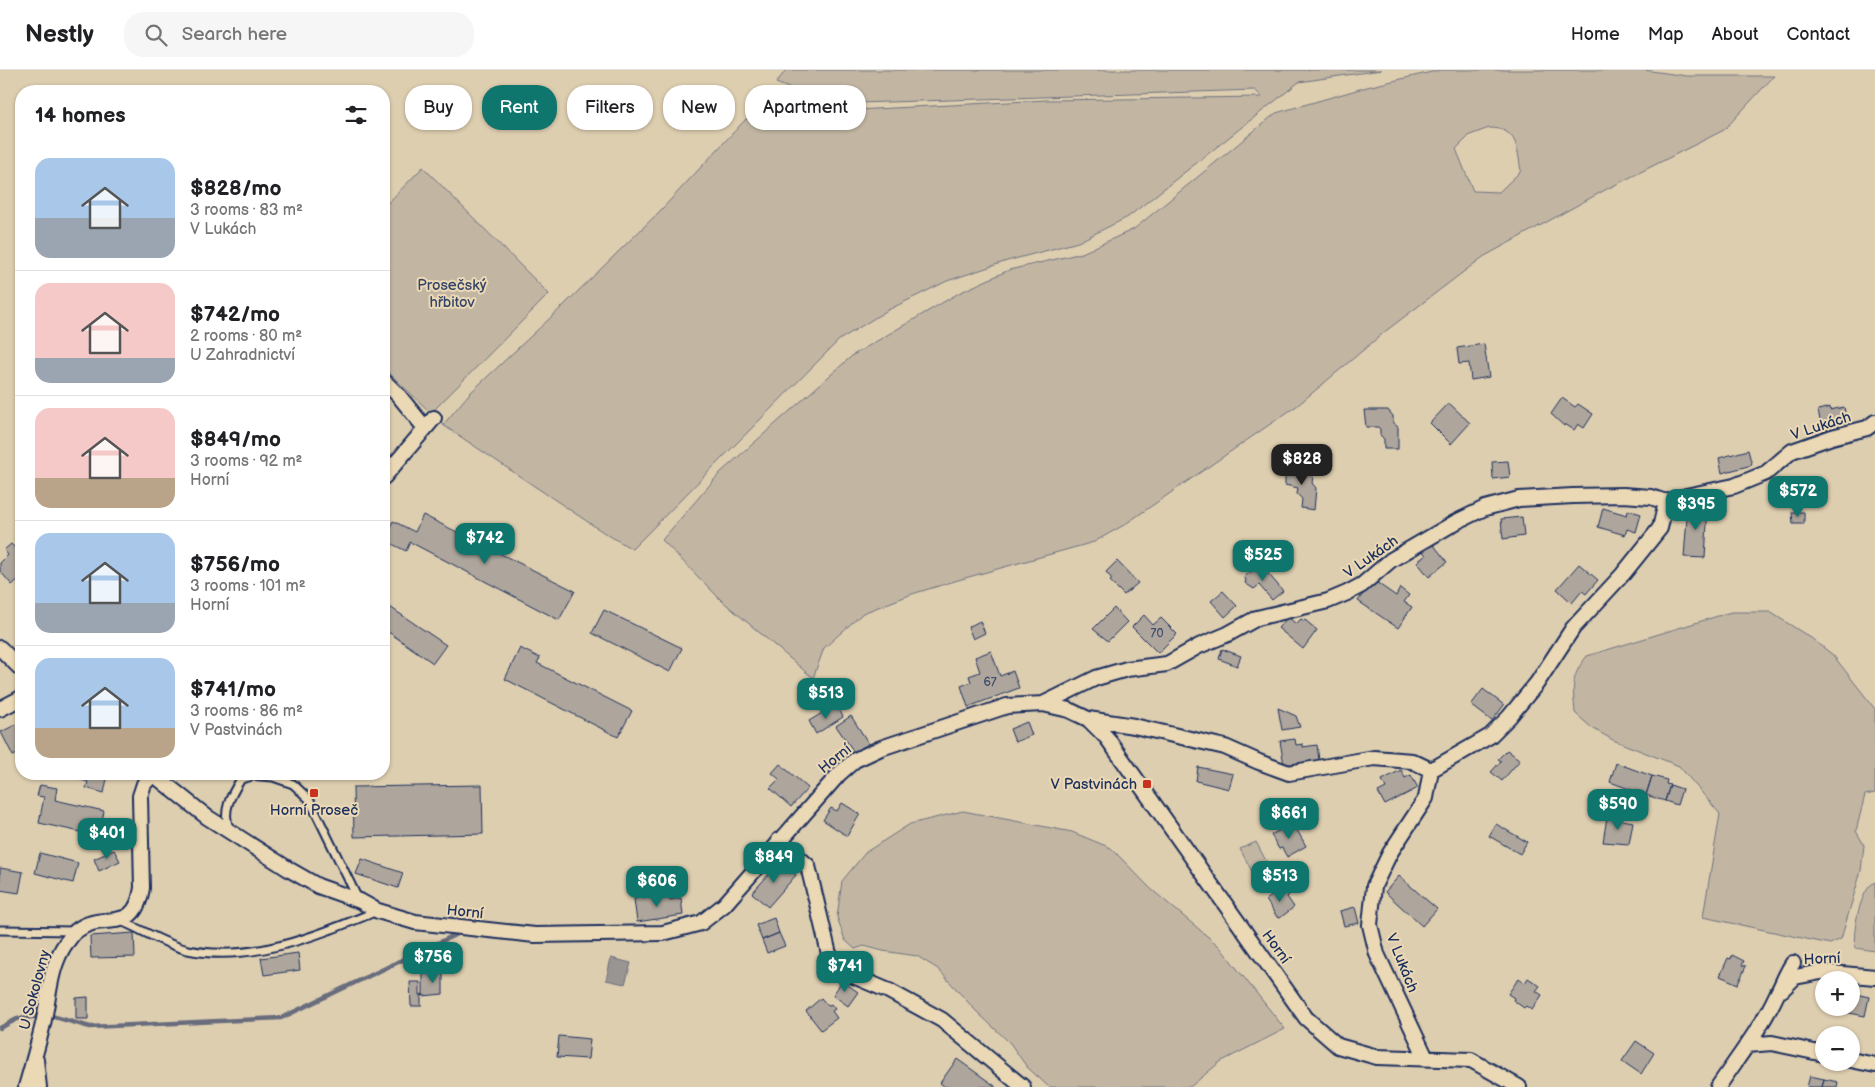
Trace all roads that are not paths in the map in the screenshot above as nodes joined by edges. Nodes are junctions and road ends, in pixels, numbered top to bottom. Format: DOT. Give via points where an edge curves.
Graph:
graph roads {
  1 [pos="390,387"];
  2 [pos="1875,422"];
  3 [pos="390,470"];
  4 [pos="1666,502"];
  5 [pos="1,650"];
  6 [pos="15,663"];
  7 [pos="15,701"];
  8 [pos="1044,704"];
  9 [pos="0,709"];
  10 [pos="1088,719"];
  11 [pos="1430,770"];
  12 [pos="148,780"];
  13 [pos="161,780"];
  14 [pos="240,780"];
  15 [pos="282,780"];
  16 [pos="232,834"];
  17 [pos="779,840"];
  18 [pos="360,901"];
  19 [pos="378,911"];
  20 [pos="121,920"];
  21 [pos="0,930"];
  22 [pos="75,931"];
  23 [pos="1793,963"];
  24 [pos="1875,977"];
  25 [pos="1778,994"];
  26 [pos="1747,1045"];
  27 [pos="1815,1052"];
  28 [pos="35,1053"];
  29 [pos="1426,1058"];
  30 [pos="1860,1062"];
  31 [pos="1875,1065"];
  32 [pos="26,1087"];
  33 [pos="39,1087"];
  34 [pos="1023,1087"];
  35 [pos="1519,1087"];
  36 [pos="1718,1087"];
  1 -- 3 [label="street" via="429,423"];
  2 -- 4 [label="street, V Lukách" via="1867,428 1792,452 1766,473 1734,486"];
  4 -- 8 [label="street, V Lukách" via="1624,495 1573,496 1519,499 1485,508 1391,560 1362,585 1347,593 1328,601 1257,618 1167,664 1127,669 1096,678"];
  4 -- 11 [label="street" via="1660,528 1573,628 1537,683 1509,716 1490,736"];
  5 -- 6 [label="street"];
  7 -- 9 [label="street"];
  8 -- 10 [label="street, Horní"];
  8 -- 17 [label="street, Horní" via="1007,706 881,748 855,760 838,774"];
  10 -- 11 [label="street" via="1225,747 1289,773 1374,758 1412,762"];
  10 -- 29 [label="street, Horní" via="1107,738 1306,1018 1338,1046 1377,1057"];
  11 -- 29 [label="street, V Lukách" via="1426,798 1390,853 1374,886 1370,925 1377,954"];
  12 -- 20 [label="street" via="140,796 140,900 134,910"];
  13 -- 16 [label="street, Horní"];
  14 -- 16 [label="lane" via="226,808 227,824"];
  15 -- 18 [label="lane" via="294,784 309,799"];
  16 -- 18 [label="street, Horní" via="318,886"];
  17 -- 19 [label="street, Horní" via="712,915 701,923 663,933 535,935 415,922"];
  17 -- 34 [label="street" via="808,866 829,954 844,972 889,991 942,1020"];
  18 -- 19 [label="street, Horní"];
  19 -- 20 [label="lane" via="266,949 232,954 187,950"];
  20 -- 22 [label="street" via="88,924"];
  21 -- 22 [label="lane"];
  22 -- 28 [label="street, U Sokolovny" via="58,955"];
  23 -- 25 [label="street, Horní" via="1784,975"];
  24 -- 25 [label="street, Horní" via="1821,972 1795,977"];
  25 -- 26 [label="street, Horní"];
  26 -- 27 [label="street" via="1772,1043"];
  26 -- 36 [label="street, Horní"];
  28 -- 32 [label="street, U Sokolovny"];
  28 -- 33 [label="street"];
  29 -- 35 [label="street, Horní" via="1471,1060"];
  30 -- 31 [label="street"];
}
